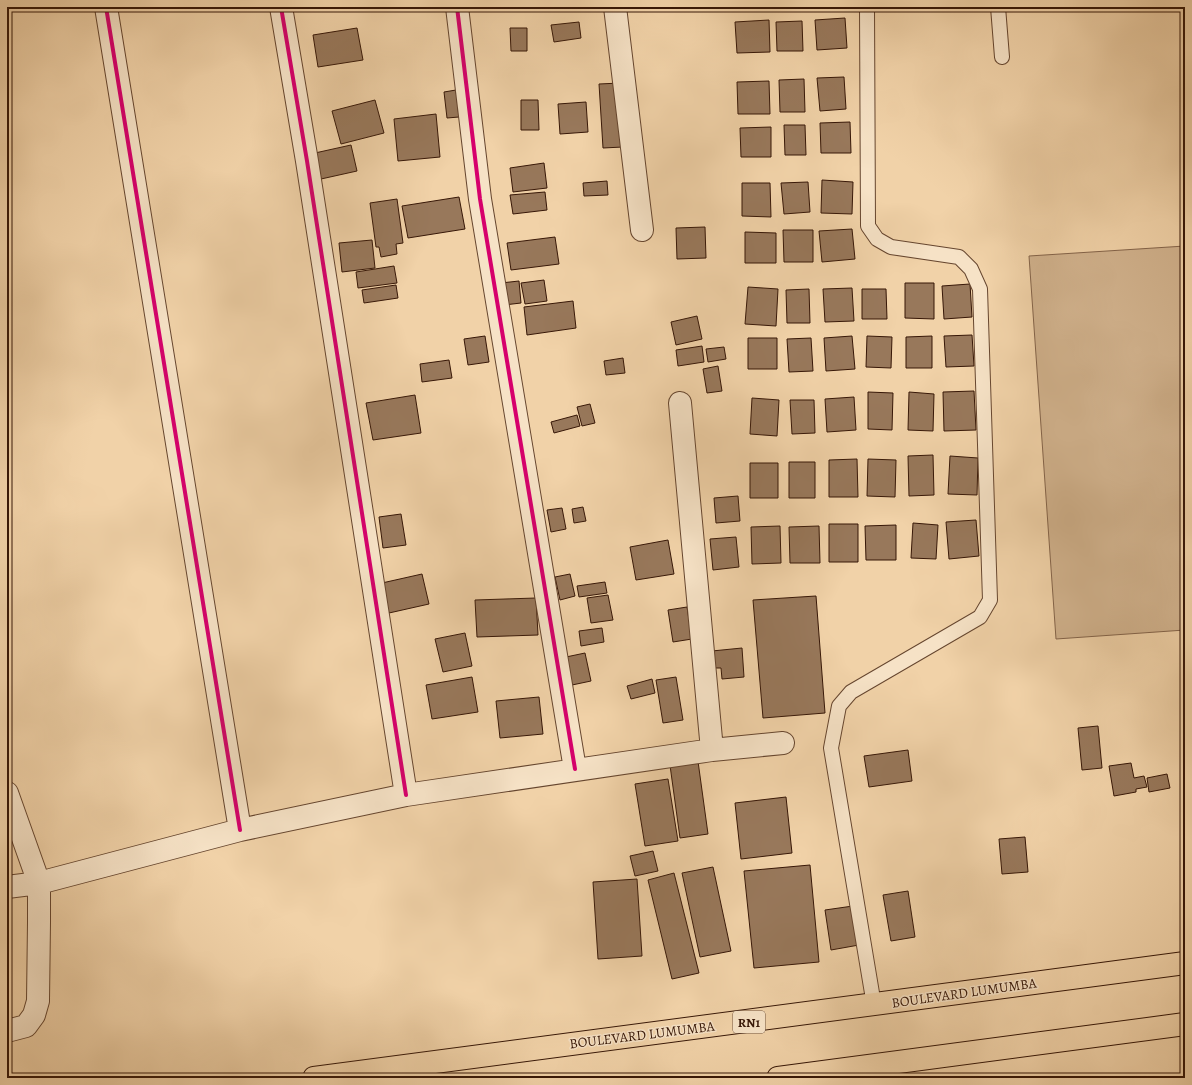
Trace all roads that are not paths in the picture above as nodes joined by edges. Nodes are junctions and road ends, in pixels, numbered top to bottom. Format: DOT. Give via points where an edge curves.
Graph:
graph roads {
  1 [pos="106,7"];
  2 [pos="281,7"];
  3 [pos="457,7"];
  4 [pos="615,7"];
  5 [pos="867,7"];
  6 [pos="998,7"];
  7 [pos="1002,57"];
  8 [pos="642,230"];
  9 [pos="680,403"];
  10 [pos="783,743"];
  11 [pos="712,750"];
  12 [pos="575,769"];
  13 [pos="7,793"];
  14 [pos="406,795"];
  15 [pos="240,830"];
  16 [pos="38,883"];
  17 [pos="7,887"];
  18 [pos="1185,963"];
  19 [pos="874,1005"];
  20 [pos="1185,1024"];
  21 [pos="7,1031"];
  22 [pos="314,1078"];
  23 [pos="778,1078"];
  1 -- 15 [label="street"];
  2 -- 14 [label="street"];
  3 -- 12 [label="street" via="480,199"];
  4 -- 8 [label="street"];
  5 -- 19 [label="lane" via="868,226 877,239 891,247 959,257 971,268 980,289 990,600 980,617 851,692 839,706 831,748"];
  6 -- 7 [label="lane"];
  9 -- 11 [label="street"];
  10 -- 11 [label="street"];
  11 -- 12 [label="street"];
  12 -- 14 [label="street"];
  13 -- 16 [label="street"];
  14 -- 15 [label="street"];
  15 -- 16 [label="street"];
  16 -- 17 [label="street"];
  16 -- 21 [label="street" via="38,1001 34,1015 26,1026"];
  18 -- 19 [label="highway, BOULEVARD LUMUMBA / RN1"];
  19 -- 22 [label="highway, BOULEVARD LUMUMBA / RN1"];
  20 -- 23 [label="highway"];
}
